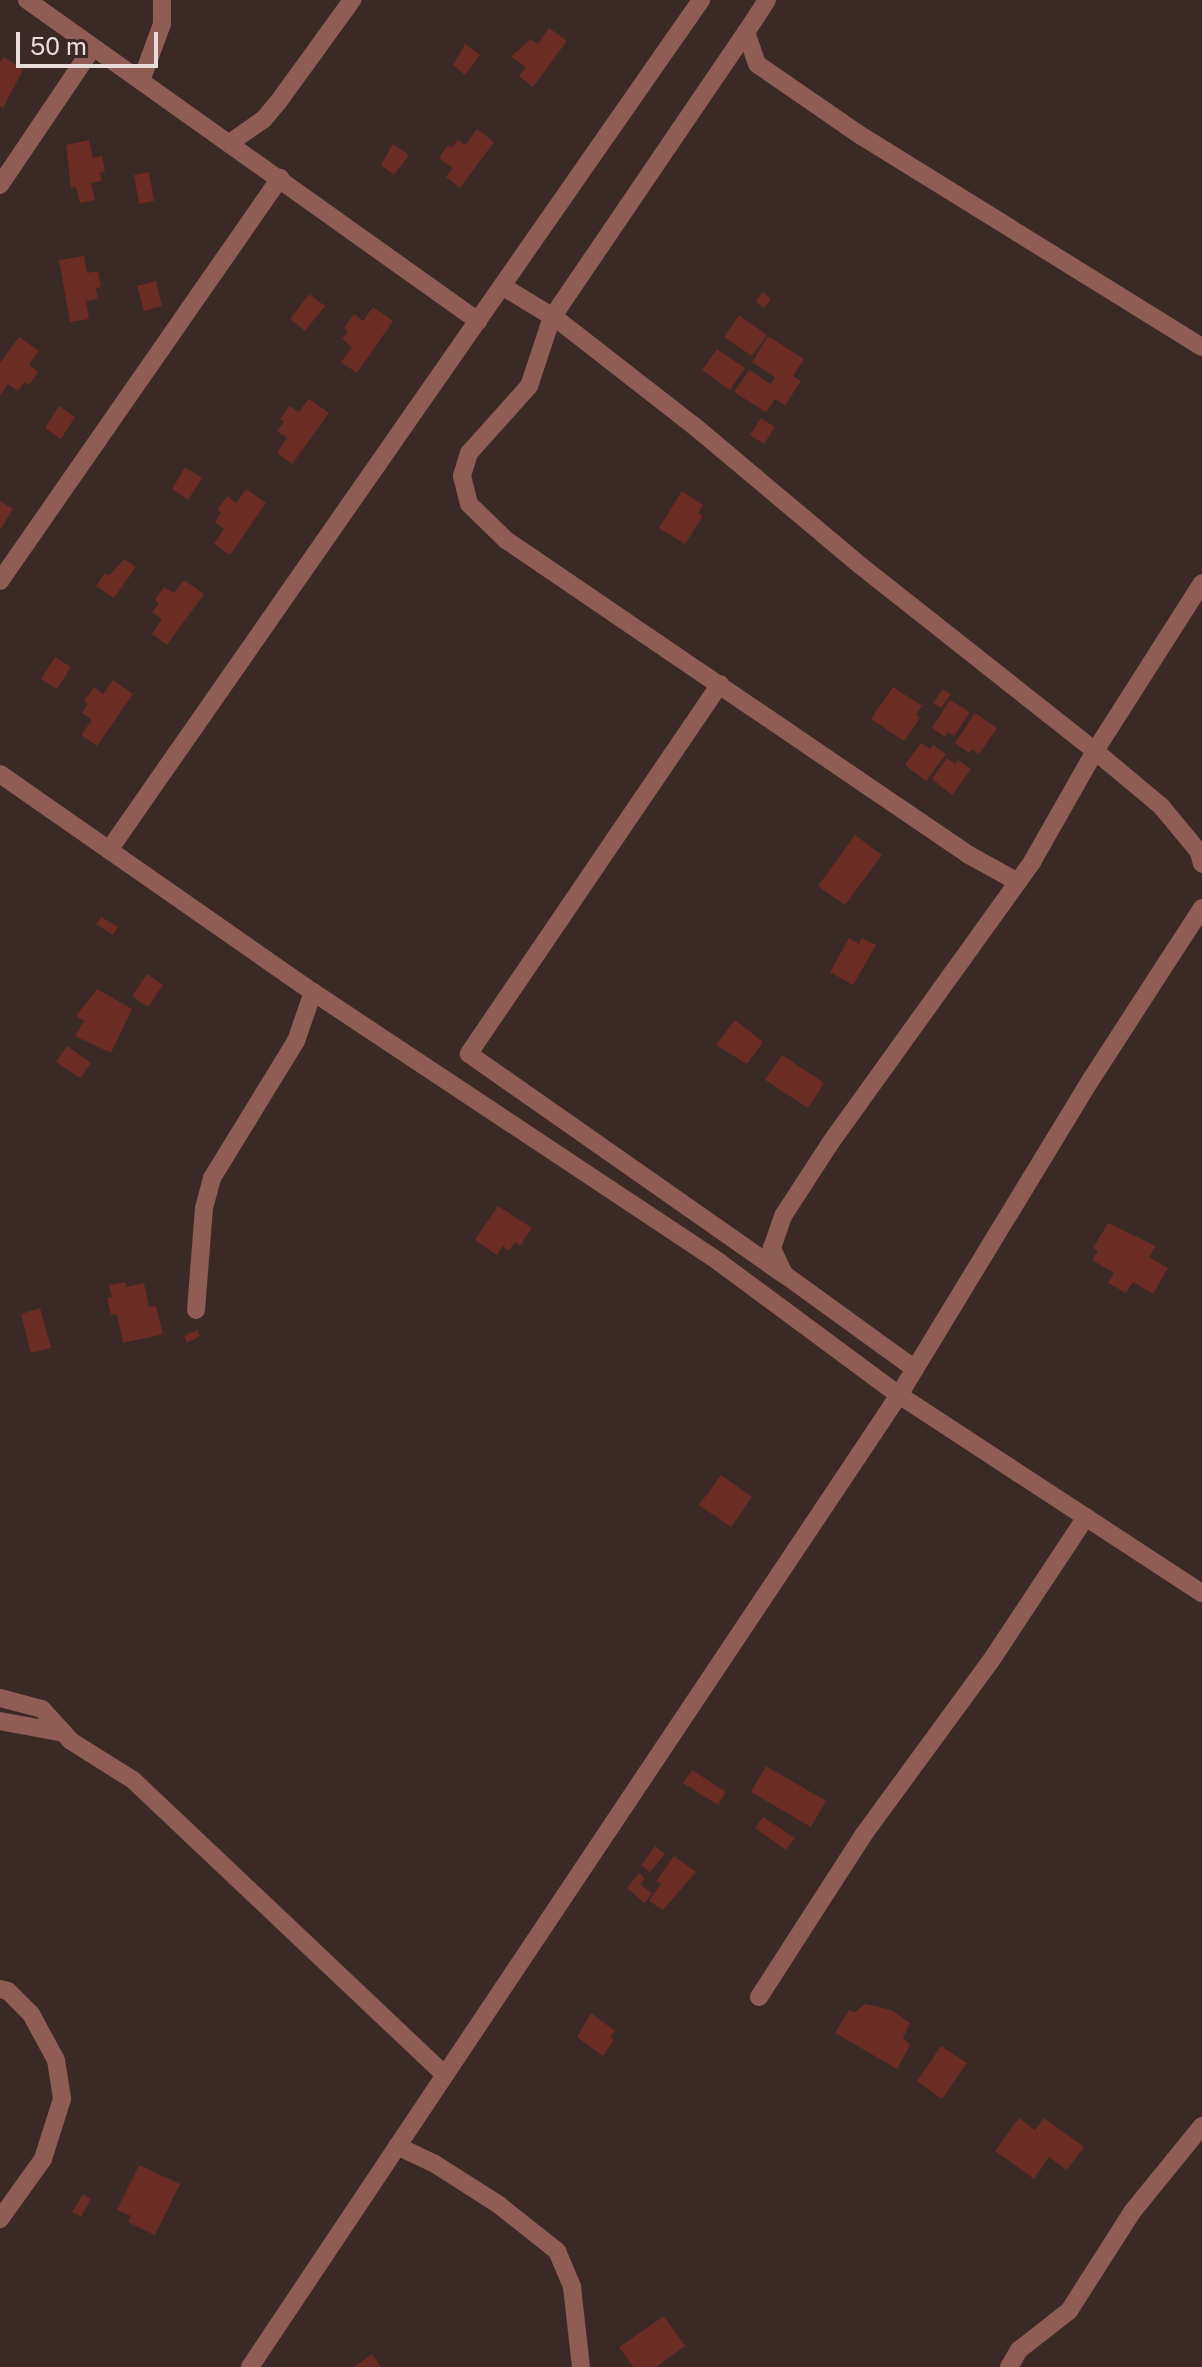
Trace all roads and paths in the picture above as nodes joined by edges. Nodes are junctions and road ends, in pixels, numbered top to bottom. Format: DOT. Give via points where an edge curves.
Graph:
graph roads {
  1 [pos="27,0"];
  2 [pos="162,0"];
  3 [pos="352,0"];
  4 [pos="701,0"];
  5 [pos="767,0"];
  6 [pos="746,32"];
  7 [pos="93,47"];
  8 [pos="757,64"];
  9 [pos="723,66"];
  10 [pos="141,81"];
  11 [pos="231,142"];
  12 [pos="280,178"];
  13 [pos="0,185"];
  14 [pos="502,286"];
  15 [pos="552,317"];
  16 [pos="478,321"];
  17 [pos="1202,347"];
  18 [pos="0,581"];
  19 [pos="1202,583"];
  20 [pos="720,684"];
  21 [pos="1095,751"];
  22 [pos="0,774"];
  23 [pos="109,850"];
  24 [pos="1202,864"];
  25 [pos="1018,882"];
  26 [pos="1202,908"];
  27 [pos="313,992"];
  28 [pos="784,1274"];
  29 [pos="196,1310"];
  30 [pos="915,1369"];
  31 [pos="899,1395"];
  32 [pos="1086,1517"];
  33 [pos="1202,1593"];
  34 [pos="0,1698"];
  35 [pos="0,1721"];
  36 [pos="64,1733"];
  37 [pos="0,1989"];
  38 [pos="759,1997"];
  39 [pos="445,2075"];
  40 [pos="1202,2126"];
  41 [pos="397,2146"];
  42 [pos="0,2219"];
  43 [pos="250,2367"];
  44 [pos="581,2367"];
  45 [pos="1009,2367"];
  1 -- 7 [label="street"];
  2 -- 10 [label="street" via="162,24"];
  3 -- 11 [label="street" via="263,120"];
  4 -- 14 [label="street"];
  5 -- 6 [label="street"];
  6 -- 8 [label="street"];
  6 -- 9 [label="street"];
  7 -- 10 [label="street"];
  7 -- 13 [label="street"];
  8 -- 9 [label="street"];
  8 -- 17 [label="street" via="860,135"];
  9 -- 15 [label="street"];
  10 -- 11 [label="street"];
  11 -- 12 [label="street"];
  12 -- 16 [label="street"];
  12 -- 18 [label="street"];
  14 -- 15 [label="street"];
  14 -- 16 [label="street"];
  15 -- 20 [label="street" via="529,386 469,453 462,476 469,504 506,540"];
  15 -- 21 [label="street"];
  16 -- 23 [label="street"];
  19 -- 21 [label="street"];
  20 -- 25 [label="street" via="969,855"];
  20 -- 28 [label="street" via="469,1054"];
  21 -- 24 [label="street" via="1161,806 1199,852"];
  21 -- 25 [label="street"];
  22 -- 23 [label="street"];
  23 -- 27 [label="street"];
  25 -- 28 [label="street" via="783,1216 772,1248"];
  26 -- 30 [label="street"];
  27 -- 29 [label="street" via="296,1041 212,1178 204,1208"];
  27 -- 31 [label="street" via="719,1262"];
  28 -- 30 [label="street"];
  30 -- 31 [label="street"];
  31 -- 32 [label="street"];
  31 -- 39 [label="street"];
  32 -- 33 [label="street"];
  32 -- 38 [label="street" via="990,1662 864,1834"];
  34 -- 36 [label="street" via="42,1709"];
  35 -- 36 [label="street"];
  36 -- 39 [label="street" via="133,1780"];
  37 -- 42 [label="street" via="31,2014 56,2060 62,2099 43,2159"];
  39 -- 41 [label="street"];
  40 -- 45 [label="street" via="1132,2212 1069,2311 1019,2350"];
  41 -- 43 [label="street"];
  41 -- 44 [label="street" via="499,2205 557,2251 572,2287"];
}
